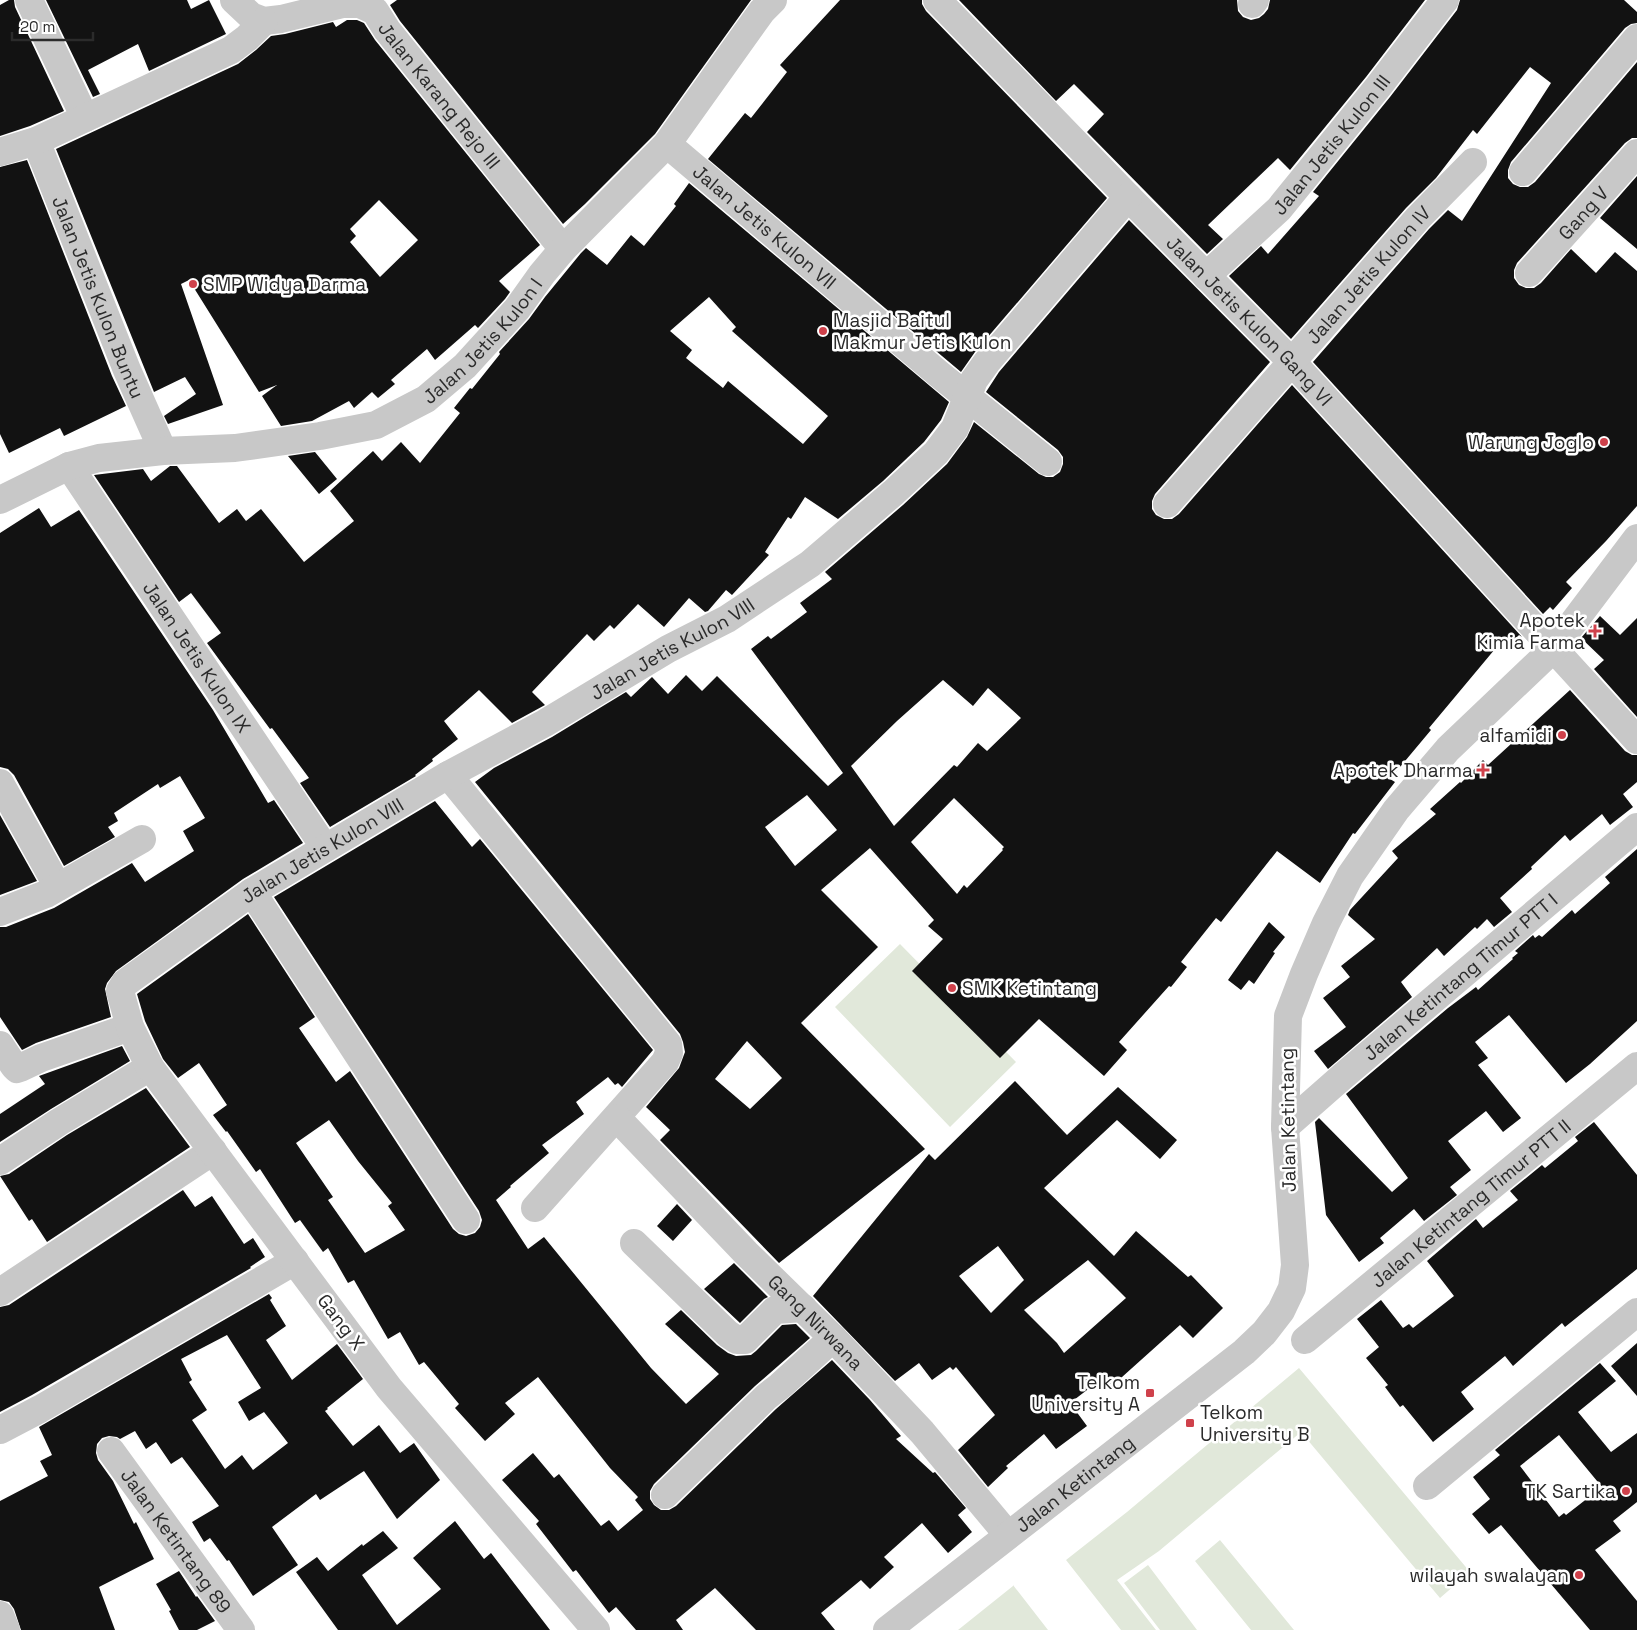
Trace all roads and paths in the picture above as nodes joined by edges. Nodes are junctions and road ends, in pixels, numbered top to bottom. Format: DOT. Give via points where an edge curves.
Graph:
graph roads {
  1 [pos="29,0"];
  2 [pos="234,0"];
  3 [pos="773,0"];
  4 [pos="938,0"];
  5 [pos="1445,0"];
  6 [pos="264,21"];
  7 [pos="1637,38"];
  8 [pos="85,118"];
  9 [pos="36,141"];
  10 [pos="667,144"];
  11 [pos="0,152"];
  12 [pos="1637,153"];
  13 [pos="1473,162"];
  14 [pos="1523,172"];
  15 [pos="1128,197"];
  16 [pos="563,249"];
  17 [pos="1529,273"];
  18 [pos="1206,276"];
  19 [pos="1292,362"];
  20 [pos="967,398"];
  21 [pos="162,451"];
  22 [pos="1048,462"];
  23 [pos="69,466"];
  24 [pos="0,500"];
  25 [pos="1168,504"];
  26 [pos="1637,538"];
  27 [pos="1554,648"];
  28 [pos="1637,740"];
  29 [pos="448,775"];
  30 [pos="0,783"];
  31 [pos="1637,827"];
  32 [pos="142,839"];
  33 [pos="325,848"];
  34 [pos="58,887"];
  35 [pos="252,892"];
  36 [pos="0,912"];
  37 [pos="120,991"];
  38 [pos="130,1027"];
  39 [pos="0,1045"];
  40 [pos="1637,1066"];
  41 [pos="150,1067"];
  42 [pos="617,1118"];
  43 [pos="1285,1126"];
  44 [pos="213,1151"];
  45 [pos="0,1161"];
  46 [pos="534,1208"];
  47 [pos="466,1220"];
  48 [pos="634,1243"];
  49 [pos="295,1261"];
  50 [pos="0,1292"];
  51 [pos="803,1308"];
  52 [pos="1637,1312"];
  53 [pos="833,1338"];
  54 [pos="1305,1340"];
  55 [pos="0,1430"];
  56 [pos="111,1451"];
  57 [pos="1427,1486"];
  58 [pos="665,1495"];
  59 [pos="1008,1534"];
  60 [pos="0,1615"];
  61 [pos="6,1630"];
  62 [pos="241,1630"];
  63 [pos="596,1630"];
  64 [pos="887,1630"];
  1 -- 8 [label="street"];
  2 -- 6 [label="street" via="251,16"];
  3 -- 10 [label="street, Jalan Jetis Kulon I"];
  4 -- 15 [label="street, Jalan Jetis Kulon Gang VI"];
  5 -- 18 [label="street, Jalan Jetis Kulon III" via="1280,209"];
  6 -- 8 [label="street" via="231,50"];
  6 -- 16 [label="street, Jalan Karang Rejo III" via="343,4 360,4 375,12"];
  7 -- 14 [label="street"];
  8 -- 9 [label="street"];
  9 -- 11 [label="street"];
  9 -- 21 [label="street, Jalan Jetis Kulon Buntu"];
  10 -- 16 [label="street, Jalan Jetis Kulon I"];
  10 -- 20 [label="street, Jalan Jetis Kulon VII"];
  12 -- 17 [label="street, Gang V"];
  13 -- 19 [label="street, Jalan Jetis Kulon IV" via="1418,218"];
  15 -- 18 [label="street, Jalan Jetis Kulon Gang VI"];
  15 -- 20 [label="street, Jalan Jetis Kulon VIII" via="987,362 974,380"];
  16 -- 21 [label="street, Jalan Jetis Kulon I" via="517,309 465,366 426,399 376,425 235,448"];
  18 -- 19 [label="street, Jalan Jetis Kulon Gang VI"];
  19 -- 25 [label="street, Jalan Jetis Kulon IV"];
  19 -- 27 [label="street, Jalan Jetis Kulon Gang VI"];
  20 -- 22 [label="street, Jalan Jetis Kulon VII"];
  20 -- 29 [label="street, Jalan Jetis Kulon VIII" via="955,428 936,453 810,564 727,619 668,649 545,723"];
  21 -- 23 [label="street, Jalan Jetis Kulon I" via="99,458"];
  23 -- 24 [label="street, Jalan Jetis Kulon I"];
  23 -- 33 [label="street, Jalan Jetis Kulon IX"];
  26 -- 27 [label="street, Jalan Ketintang"];
  27 -- 28 [label="street, Jalan Jetis Kulon Gang VI"];
  27 -- 43 [label="street, Jalan Ketintang" via="1448,749 1396,810 1350,876 1326,923 1288,1016"];
  29 -- 33 [label="street, Jalan Jetis Kulon VIII"];
  29 -- 42 [label="street" via="668,1044 665,1062"];
  30 -- 34 [label="street"];
  31 -- 43 [label="street, Jalan Ketintang Timur PTT I"];
  32 -- 34 [label="street"];
  33 -- 35 [label="street, Jalan Jetis Kulon VIII"];
  34 -- 36 [label="street"];
  35 -- 37 [label="street, Jalan Jetis Kulon VIII" via="125,983"];
  35 -- 47 [label="street"];
  37 -- 38 [label="street, Gang X"];
  38 -- 39 [label="street" via="17,1069"];
  38 -- 41 [label="street, Gang X"];
  40 -- 54 [label="street, Jalan Ketintang Timur PTT II"];
  41 -- 44 [label="street, Gang X"];
  41 -- 45 [label="street"];
  42 -- 46 [label="street"];
  42 -- 51 [label="street, Gang Nirwana"];
  43 -- 59 [label="street, Jalan Ketintang" via="1294,1265 1292,1288 1281,1311 1244,1352"];
  44 -- 49 [label="street, Gang X"];
  44 -- 50 [label="street"];
  48 -- 51 [label="street" via="737,1340 745,1340 775,1310"];
  49 -- 55 [label="street"];
  49 -- 63 [label="street, Gang X" via="390,1388"];
  51 -- 53 [label="street, Gang Nirwana"];
  52 -- 57 [label="street"];
  53 -- 58 [label="street" via="766,1397"];
  53 -- 59 [label="street, Gang Nirwana" via="922,1432"];
  56 -- 62 [label="street, Jalan Ketintang 89"];
  59 -- 64 [label="street, Jalan Ketintang"];
  60 -- 61 [label="street"];
}
